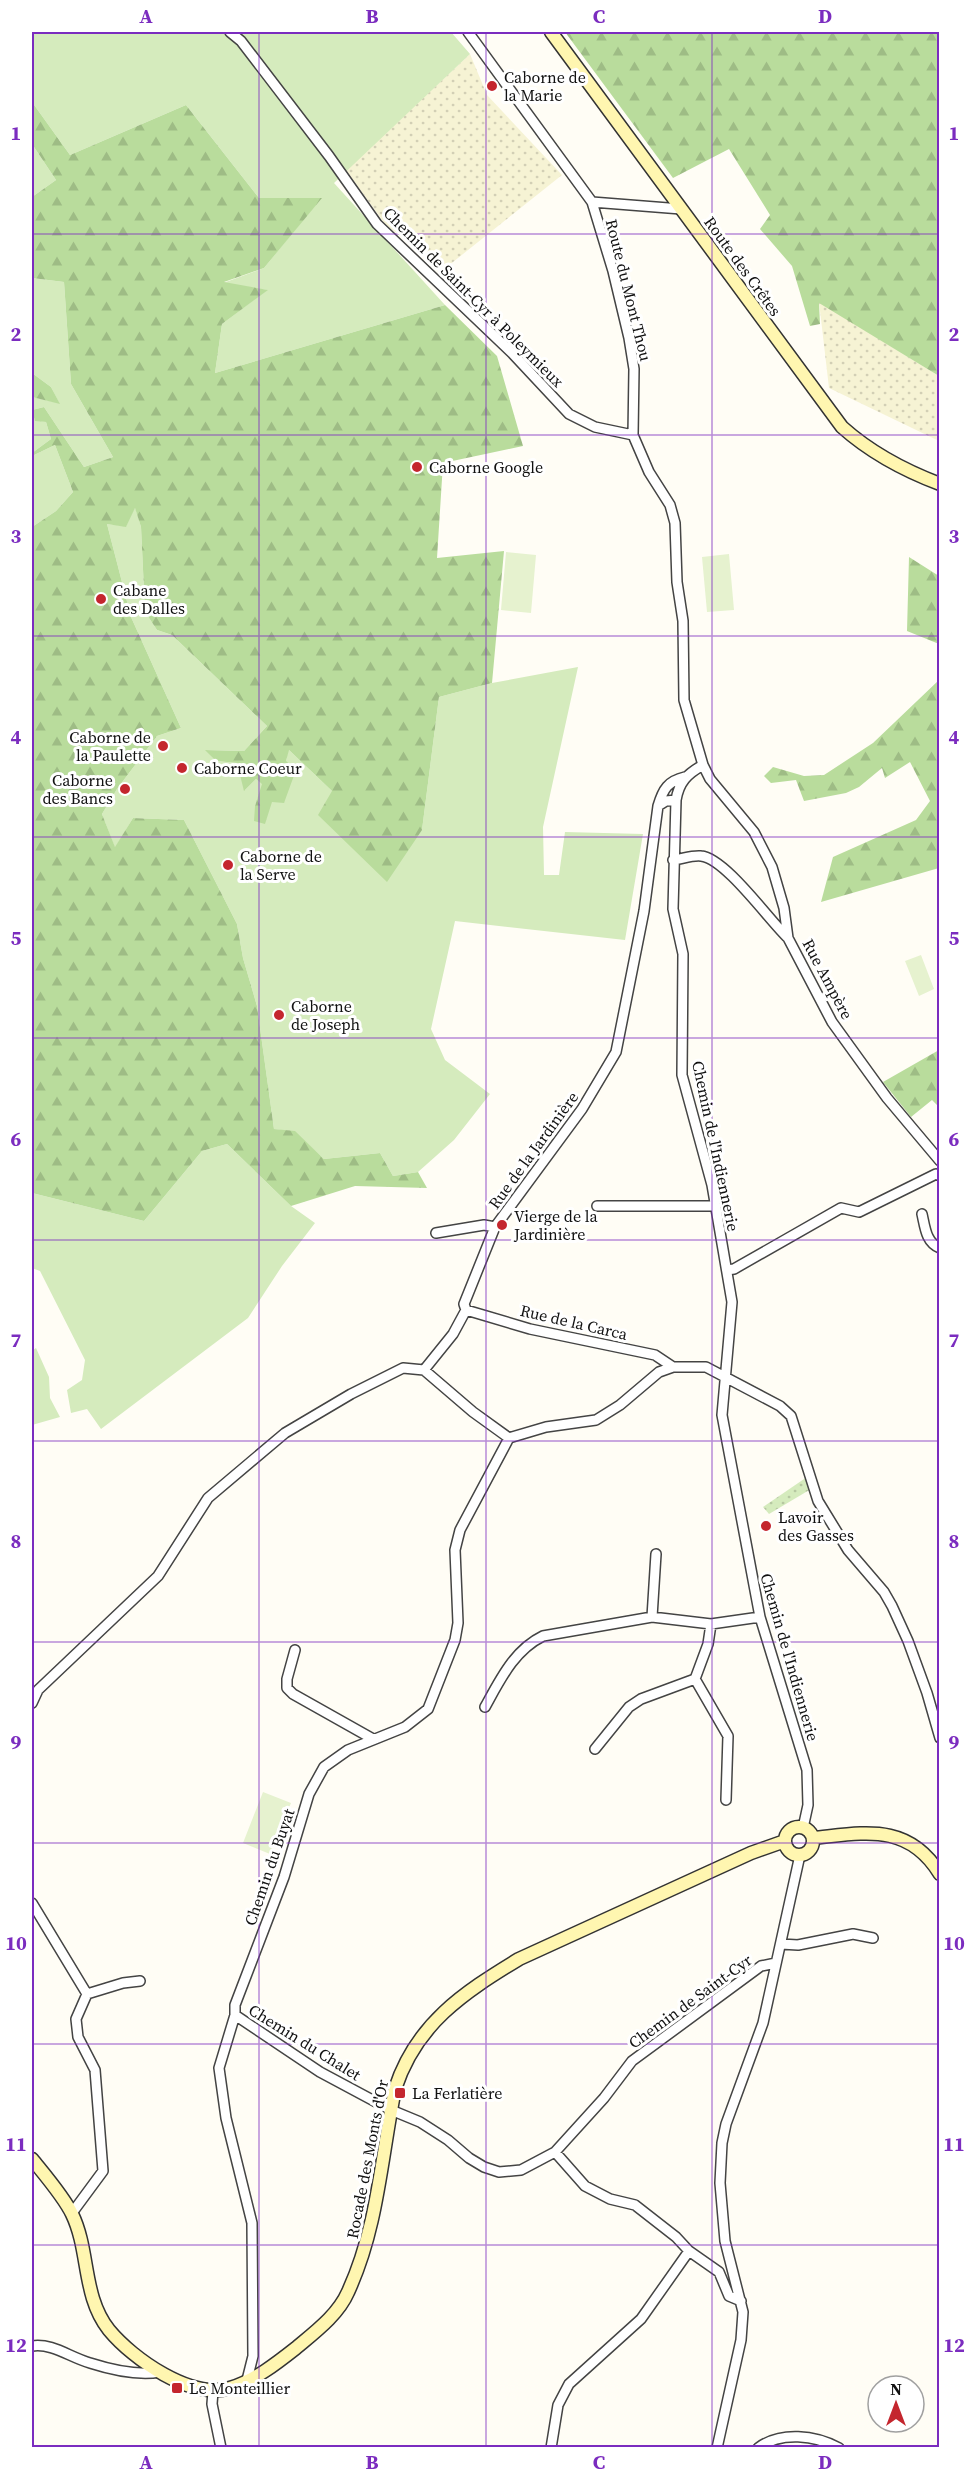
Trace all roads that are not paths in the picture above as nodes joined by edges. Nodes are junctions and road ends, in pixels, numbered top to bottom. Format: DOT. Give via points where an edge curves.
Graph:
graph roads {
  1 [pos="230,32"];
  2 [pos="468,32"];
  3 [pos="551,32"];
  4 [pos="592,202"];
  5 [pos="681,209"];
  6 [pos="633,435"];
  7 [pos="939,484"];
  8 [pos="703,765"];
  9 [pos="685,777"];
  10 [pos="676,800"];
  11 [pos="658,806"];
  12 [pos="673,860"];
  13 [pos="788,938"];
  14 [pos="939,1161"];
  15 [pos="939,1176"];
  16 [pos="597,1206"];
  17 [pos="716,1206"];
  18 [pos="922,1214"];
  19 [pos="495,1227"];
  20 [pos="436,1233"];
  21 [pos="939,1248"];
  22 [pos="727,1270"];
  23 [pos="466,1310"];
  24 [pos="673,1367"];
  25 [pos="424,1370"];
  26 [pos="725,1376"];
  27 [pos="509,1438"];
  28 [pos="656,1554"];
  29 [pos="652,1617"];
  30 [pos="760,1617"];
  31 [pos="711,1624"];
  32 [pos="295,1650"];
  33 [pos="695,1679"];
  34 [pos="32,1702"];
  35 [pos="485,1707"];
  36 [pos="939,1738"];
  37 [pos="373,1740"];
  38 [pos="595,1749"];
  39 [pos="726,1800"];
  40 [pos="803,1828"];
  41 [pos="813,1838"];
  42 [pos="785,1841"];
  43 [pos="800,1855"];
  44 [pos="939,1874"];
  45 [pos="32,1903"];
  46 [pos="873,1938"];
  47 [pos="781,1944"];
  48 [pos="776,1963"];
  49 [pos="140,1982"];
  50 [pos="87,1994"];
  51 [pos="235,2016"];
  52 [pos="391,2110"];
  53 [pos="555,2152"];
  54 [pos="32,2159"];
  55 [pos="72,2213"];
  56 [pos="689,2251"];
  57 [pos="741,2301"];
  58 [pos="32,2346"];
  59 [pos="160,2372"];
  60 [pos="247,2380"];
  61 [pos="213,2391"];
  62 [pos="222,2448"];
  63 [pos="551,2448"];
  64 [pos="717,2448"];
  65 [pos="758,2448"];
  66 [pos="839,2448"];
  1 -- 6 [label="street, Chemin de Saint-Cyr à Poleymieux" via="241,41 377,224 512,353 569,414 595,427"];
  2 -- 4 [label="street, Route du Mont Thou"];
  3 -- 5 [label="street, Route des Crêtes"];
  4 -- 5 [label="street"];
  4 -- 6 [label="street, Route du Mont Thou" via="629,339 634,369"];
  5 -- 7 [label="street, Route des Crêtes" via="842,427 891,463"];
  6 -- 8 [label="street, Route du Mont Thou" via="649,472 670,505 675,524 683,621 684,699"];
  8 -- 9 [label="street"];
  8 -- 13 [label="street, Rue Ampère" via="754,832 772,867"];
  9 -- 10 [label="street" via="678,786"];
  9 -- 11 [label="street, Rue de la Jardinière" via="667,785"];
  10 -- 11 [label="street"];
  10 -- 12 [label="street"];
  11 -- 19 [label="street, Rue de la Jardinière" via="645,911 616,1052 582,1109"];
  12 -- 13 [label="street" via="701,856 714,860"];
  12 -- 17 [label="street, Chemin de l'Indiennerie" via="673,909 683,954 682,1075"];
  13 -- 14 [label="street, Rue Ampère" via="832,1022"];
  15 -- 22 [label="street" via="936,1174 859,1212 841,1208"];
  16 -- 17 [label="street"];
  17 -- 22 [label="street, Chemin de l'Indiennerie"];
  18 -- 21 [label="street" via="927,1236"];
  19 -- 20 [label="street" via="484,1225"];
  19 -- 23 [label="street, Rue de la Jardinière"];
  22 -- 26 [label="street, Chemin de l'Indiennerie" via="732,1302"];
  23 -- 24 [label="street, Rue de la Carca" via="530,1329 655,1355"];
  23 -- 25 [label="street, Rue de la Jardinière" via="453,1334"];
  24 -- 26 [label="street" via="706,1367"];
  24 -- 27 [label="street" via="659,1372 596,1420 546,1427"];
  25 -- 27 [label="street"];
  25 -- 34 [label="street" via="402,1368 285,1433 208,1498 158,1576 38,1689"];
  26 -- 30 [label="street, Chemin de l'Indiennerie" via="722,1415"];
  26 -- 36 [label="street" via="791,1416 818,1501 848,1550 892,1606 924,1683"];
  27 -- 37 [label="street, Chemin du Buyat" via="460,1530 455,1550 455,1640 428,1709 405,1727"];
  28 -- 29 [label="street"];
  29 -- 31 [label="street"];
  29 -- 35 [label="street" via="543,1636 531,1642 507,1668"];
  30 -- 31 [label="street"];
  30 -- 40 [label="street, Chemin de l'Indiennerie" via="807,1770 808,1805"];
  31 -- 33 [label="street"];
  32 -- 37 [label="street" via="287,1688"];
  33 -- 38 [label="street" via="629,1707"];
  33 -- 39 [label="street" via="728,1736"];
  37 -- 51 [label="street, Chemin du Buyat" via="348,1750 324,1767 309,1794 284,1877 235,2005"];
  40 -- 41 [label="street"];
  40 -- 42 [label="street" via="790,1830"];
  41 -- 43 [label="street" via="808,1851"];
  41 -- 44 [label="street" via="881,1833 899,1837 919,1848"];
  42 -- 43 [label="street" via="791,1853"];
  42 -- 52 [label="street, Rocade des Monts d'Or" via="598,1921 492,1975 431,2023 417,2041 402,2069"];
  43 -- 47 [label="street"];
  45 -- 50 [label="street"];
  46 -- 47 [label="street" via="853,1934 798,1945"];
  47 -- 48 [label="street"];
  48 -- 53 [label="street, Chemin de Saint-Cyr" via="761,1966 632,2061"];
  48 -- 57 [label="street" via="764,2023 726,2124 721,2153 725,2241"];
  49 -- 50 [label="street"];
  50 -- 55 [label="street" via="76,2019 78,2037 95,2070 103,2171"];
  51 -- 52 [label="street, Chemin du Chalet" via="320,2072"];
  51 -- 60 [label="street, Chemin du Buyat" via="219,2068 226,2118 252,2223 253,2356"];
  52 -- 53 [label="street, Chemin de Saint-Cyr" via="420,2122 469,2158 499,2172 521,2170"];
  52 -- 60 [label="street, Rocade des Monts d'Or" via="366,2248 347,2295 322,2326 281,2360"];
  53 -- 56 [label="street" via="585,2186 610,2199 635,2205"];
  54 -- 55 [label="street"];
  55 -- 59 [label="street" via="100,2316 119,2341"];
  56 -- 57 [label="street" via="719,2272 729,2296"];
  56 -- 63 [label="street" via="641,2319 569,2384 558,2405"];
  57 -- 64 [label="street" via="741,2340"];
  58 -- 59 [label="street" via="48,2345 89,2363 141,2375"];
  59 -- 61 [label="street"];
  60 -- 61 [label="street, Rocade des Monts d'Or"];
  61 -- 62 [label="street" via="212,2404"];
  65 -- 66 [label="street" via="772,2439 811,2436"];
}
